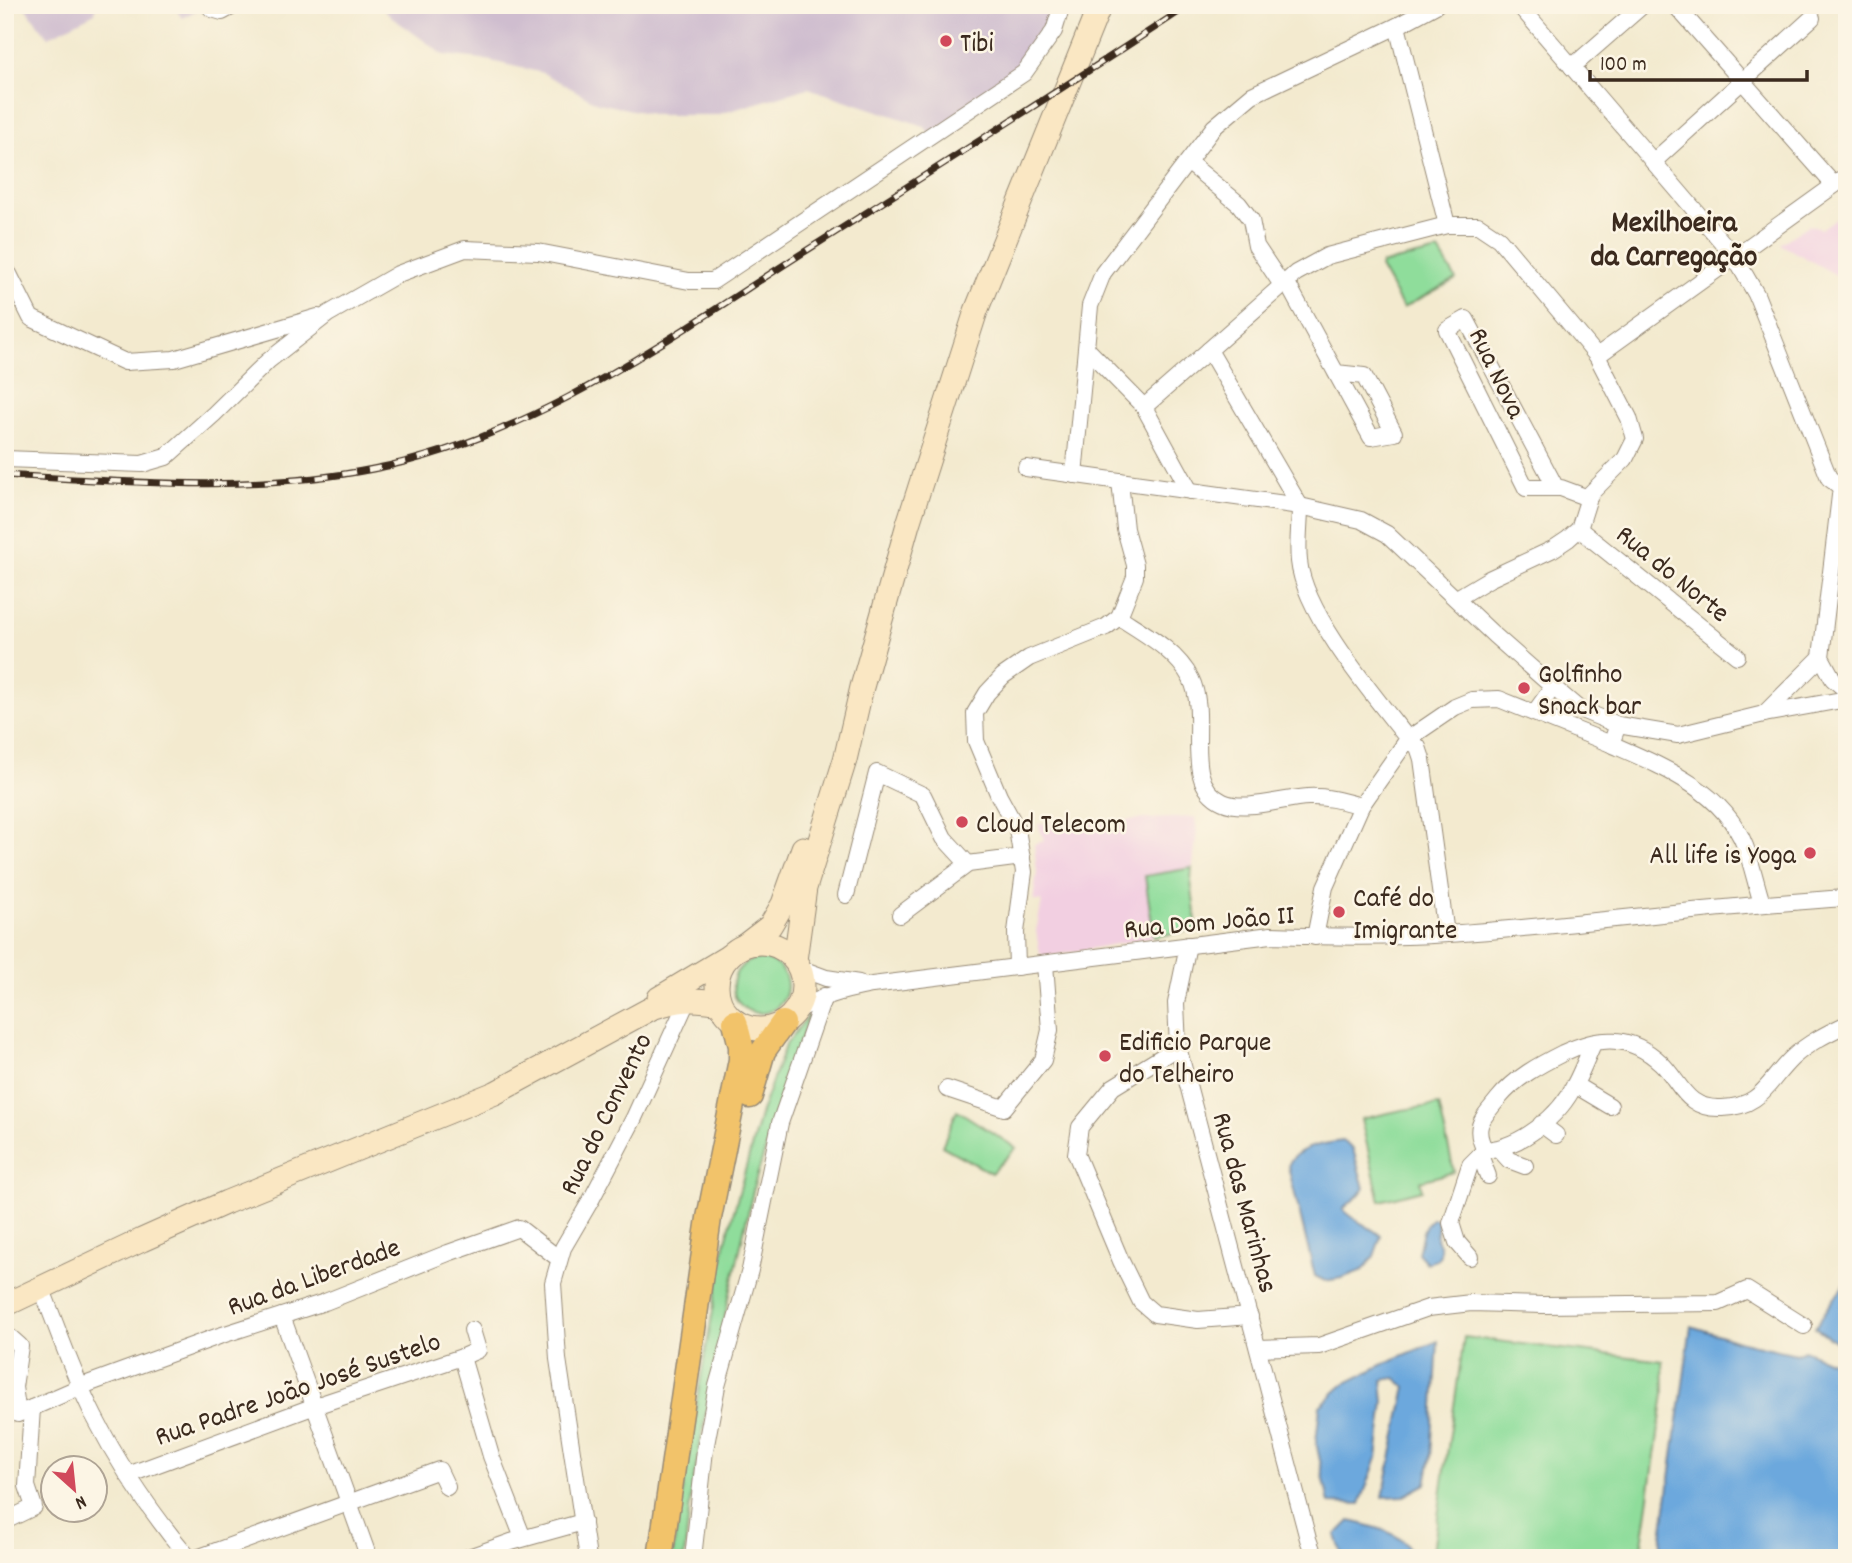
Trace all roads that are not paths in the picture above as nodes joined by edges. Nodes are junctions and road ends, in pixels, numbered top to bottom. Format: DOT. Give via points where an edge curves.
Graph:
graph roads {
  1 [pos="208,5"];
  2 [pos="235,5"];
  3 [pos="1062,5"];
  4 [pos="1100,5"];
  5 [pos="1436,5"];
  6 [pos="1519,5"];
  7 [pos="1643,5"];
  8 [pos="1675,5"];
  9 [pos="1812,18"];
  10 [pos="1397,26"];
  11 [pos="1572,67"];
  12 [pos="1743,82"];
  13 [pos="1188,162"];
  14 [pos="1653,162"];
  15 [pos="1841,180"];
  16 [pos="1447,225"];
  17 [pos="1734,256"];
  18 [pos="9,274"];
  19 [pos="1284,284"];
  20 [pos="328,314"];
  21 [pos="1087,349"];
  22 [pos="1209,350"];
  23 [pos="1597,356"];
  24 [pos="1336,373"];
  25 [pos="1144,407"];
  26 [pos="5,459"];
  27 [pos="1026,468"];
  28 [pos="1074,475"];
  29 [pos="1121,481"];
  30 [pos="1556,488"];
  31 [pos="1844,488"];
  32 [pos="1190,491"];
  33 [pos="1588,498"];
  34 [pos="1300,506"];
  35 [pos="1579,529"];
  36 [pos="1457,598"];
  37 [pos="1119,617"];
  38 [pos="1737,656"];
  39 [pos="1821,657"];
  40 [pos="862,687"];
  41 [pos="1553,687"];
  42 [pos="1847,691"];
  43 [pos="1847,698"];
  44 [pos="1535,712"];
  45 [pos="1764,714"];
  46 [pos="1618,725"];
  47 [pos="1408,739"];
  48 [pos="1611,744"];
  49 [pos="1361,806"];
  50 [pos="1022,857"];
  51 [pos="968,863"];
  52 [pos="846,895"];
  53 [pos="1847,898"];
  54 [pos="1762,903"];
  55 [pos="900,915"];
  56 [pos="1446,934"];
  57 [pos="1315,937"];
  58 [pos="1188,945"];
  59 [pos="737,951"];
  60 [pos="797,964"];
  61 [pos="1045,964"];
  62 [pos="1017,967"];
  63 [pos="872,985"];
  64 [pos="687,991"];
  65 [pos="824,996"];
  66 [pos="727,1012"];
  67 [pos="789,1018"];
  68 [pos="1847,1024"];
  69 [pos="603,1033"];
  70 [pos="1593,1044"];
  71 [pos="1178,1047"];
  72 [pos="1575,1085"];
  73 [pos="947,1089"];
  74 [pos="1610,1106"];
  75 [pos="1541,1124"];
  76 [pos="1556,1135"];
  77 [pos="1488,1152"];
  78 [pos="1525,1166"];
  79 [pos="1488,1176"];
  80 [pos="559,1252"];
  81 [pos="1470,1257"];
  82 [pos="41,1287"];
  83 [pos="5,1305"];
  84 [pos="282,1316"];
  85 [pos="1250,1316"];
  86 [pos="1804,1326"];
  87 [pos="694,1328"];
  88 [pos="472,1330"];
  89 [pos="5,1340"];
  90 [pos="1258,1348"];
  91 [pos="462,1357"];
  92 [pos="10,1384"];
  93 [pos="82,1386"];
  94 [pos="315,1406"];
  95 [pos="32,1408"];
  96 [pos="128,1475"];
  97 [pos="447,1487"];
  98 [pos="351,1503"];
  99 [pos="5,1521"];
  100 [pos="583,1522"];
  101 [pos="523,1538"];
  102 [pos="189,1558"];
  103 [pos="197,1558"];
  104 [pos="369,1558"];
  105 [pos="466,1558"];
  106 [pos="588,1558"];
  107 [pos="660,1558"];
  108 [pos="693,1558"];
  109 [pos="1315,1558"];
  1 -- 2 [label="street" via="222,12"];
  3 -- 20 [label="street" via="1054,31 1024,73 713,281 689,281 538,252 465,249 398,274"];
  4 -- 40 [label="main road" via="976,311"];
  5 -- 10 [label="street"];
  6 -- 11 [label="street"];
  7 -- 11 [label="street"];
  8 -- 12 [label="street"];
  9 -- 12 [label="street"];
  10 -- 13 [label="street" via="1252,95 1214,127"];
  10 -- 16 [label="street"];
  11 -- 14 [label="street"];
  12 -- 14 [label="street"];
  12 -- 15 [label="street"];
  13 -- 19 [label="street" via="1240,204 1251,220 1256,246"];
  13 -- 21 [label="street" via="1103,273 1090,306"];
  14 -- 17 [label="street"];
  15 -- 17 [label="street"];
  16 -- 19 [label="street" via="1327,256"];
  16 -- 23 [label="street" via="1478,225 1499,239"];
  17 -- 23 [label="street"];
  17 -- 31 [label="street" via="1756,294 1829,478"];
  18 -- 20 [label="street" via="31,318 125,362 174,359"];
  19 -- 22 [label="street"];
  19 -- 24 [label="street"];
  20 -- 26 [label="street" via="268,361 166,457 142,464"];
  21 -- 25 [label="street"];
  21 -- 28 [label="street"];
  22 -- 25 [label="street"];
  22 -- 34 [label="street"];
  23 -- 33 [label="street" via="1635,439 1625,459"];
  25 -- 32 [label="street"];
  27 -- 28 [label="street"];
  28 -- 29 [label="street"];
  29 -- 32 [label="street"];
  29 -- 37 [label="street" via="1135,577"];
  30 -- 30 [label="street, Rua Nova" via="1526,488 1447,330 1466,319"];
  30 -- 33 [label="street, Rua Nova"];
  31 -- 39 [label="street"];
  32 -- 34 [label="street"];
  33 -- 35 [label="street"];
  34 -- 36 [label="street" via="1361,520 1387,534"];
  34 -- 47 [label="street" via="1298,562 1310,600 1358,676"];
  35 -- 36 [label="street" via="1553,549"];
  35 -- 38 [label="street, Rua do Norte"];
  36 -- 41 [label="street"];
  37 -- 49 [label="street" via="1165,649 1190,678 1200,720 1200,774 1212,796 1237,806 1310,797"];
  37 -- 50 [label="street" via="1028,658 1003,676 975,713 976,741 1017,829"];
  39 -- 42 [label="street" via="1833,679"];
  39 -- 45 [label="street"];
  40 -- 59 [label="main road" via="783,904 771,926"];
  40 -- 60 [label="main road" via="845,760 805,888"];
  41 -- 44 [label="street"];
  41 -- 46 [label="street" via="1579,709"];
  43 -- 45 [label="street"];
  44 -- 47 [label="street" via="1499,699 1472,700"];
  44 -- 48 [label="street"];
  45 -- 46 [label="street" via="1678,735"];
  46 -- 48 [label="street"];
  47 -- 49 [label="street"];
  47 -- 56 [label="street" via="1418,747 1422,759"];
  48 -- 54 [label="street" via="1686,780 1727,816 1745,844"];
  49 -- 57 [label="street" via="1325,887"];
  50 -- 51 [label="street"];
  50 -- 62 [label="street"];
  51 -- 52 [label="street" via="944,838 923,795 877,773"];
  51 -- 55 [label="street"];
  53 -- 54 [label="street, Rua Dom João II"];
  54 -- 56 [label="street, Rua Dom João II"];
  56 -- 57 [label="street, Rua Dom João II"];
  57 -- 58 [label="street, Rua Dom João II" via="1271,935"];
  58 -- 61 [label="street, Rua Dom João II"];
  58 -- 71 [label="street, Rua das Marinhas" via="1176,1003"];
  59 -- 60 [label="main road" via="758,943 772,945"];
  59 -- 64 [label="main road"];
  59 -- 66 [label="main road" via="717,978"];
  60 -- 63 [label="street" via="826,978"];
  60 -- 67 [label="main road" via="803,986 800,1004"];
  61 -- 62 [label="street, Rua Dom João II"];
  61 -- 73 [label="street" via="1050,1030 1042,1060 1004,1108"];
  62 -- 63 [label="street, Rua Dom João II"];
  63 -- 65 [label="street"];
  64 -- 66 [label="main road"];
  64 -- 69 [label="main road"];
  64 -- 69 [label="main road" via="644,1006"];
  64 -- 80 [label="street, Rua do Convento" via="615,1156"];
  65 -- 67 [label="street"];
  65 -- 108 [label="street" via="780,1123 750,1270 717,1385"];
  66 -- 67 [label="main road" via="746,1028 759,1030"];
  66 -- 87 [label="main road" via="741,1046 741,1060 709,1218"];
  67 -- 87 [label="main road" via="758,1064"];
  68 -- 70 [label="street" via="1793,1058 1748,1104 1720,1109 1697,1104 1662,1064 1637,1045 1613,1039"];
  69 -- 82 [label="main road" via="495,1093 228,1202"];
  70 -- 72 [label="street"];
  70 -- 77 [label="street" via="1538,1065 1506,1089 1481,1121 1478,1137"];
  71 -- 85 [label="street, Rua das Marinhas"];
  71 -- 85 [label="street" via="1113,1087 1080,1127 1076,1154 1141,1302 1155,1314 1187,1319"];
  72 -- 74 [label="street"];
  72 -- 75 [label="street" via="1559,1111"];
  75 -- 76 [label="street"];
  75 -- 77 [label="street"];
  77 -- 78 [label="street"];
  77 -- 79 [label="street"];
  77 -- 81 [label="street" via="1470,1166 1451,1223 1457,1242"];
  80 -- 84 [label="street, Rua da Liberdade" via="519,1228"];
  80 -- 100 [label="street, Rua do Convento" via="553,1283 558,1359"];
  82 -- 83 [label="main road"];
  82 -- 93 [label="street"];
  84 -- 93 [label="street, Rua da Liberdade"];
  84 -- 94 [label="street"];
  85 -- 90 [label="street, Rua das Marinhas"];
  86 -- 90 [label="street" via="1747,1290 1718,1303 1471,1303 1428,1308 1319,1346"];
  87 -- 107 [label="main road"];
  88 -- 91 [label="street" via="478,1350"];
  89 -- 92 [label="street" via="11,1338 20,1346"];
  90 -- 109 [label="street, Rua das Marinhas"];
  91 -- 94 [label="street, Rua Padre João José Sustelo"];
  91 -- 101 [label="street, Rua Padre João José Sustelo" via="491,1456"];
  92 -- 95 [label="street" via="18,1414"];
  93 -- 95 [label="street, Rua da Liberdade"];
  93 -- 96 [label="street"];
  94 -- 96 [label="street, Rua Padre João José Sustelo"];
  94 -- 98 [label="street"];
  95 -- 99 [label="street" via="27,1486 34,1507"];
  96 -- 102 [label="street"];
  97 -- 98 [label="street" via="439,1469"];
  98 -- 103 [label="street"];
  98 -- 104 [label="street"];
  100 -- 101 [label="street"];
  100 -- 106 [label="street, Rua do Convento"];
  101 -- 105 [label="street"];
}
